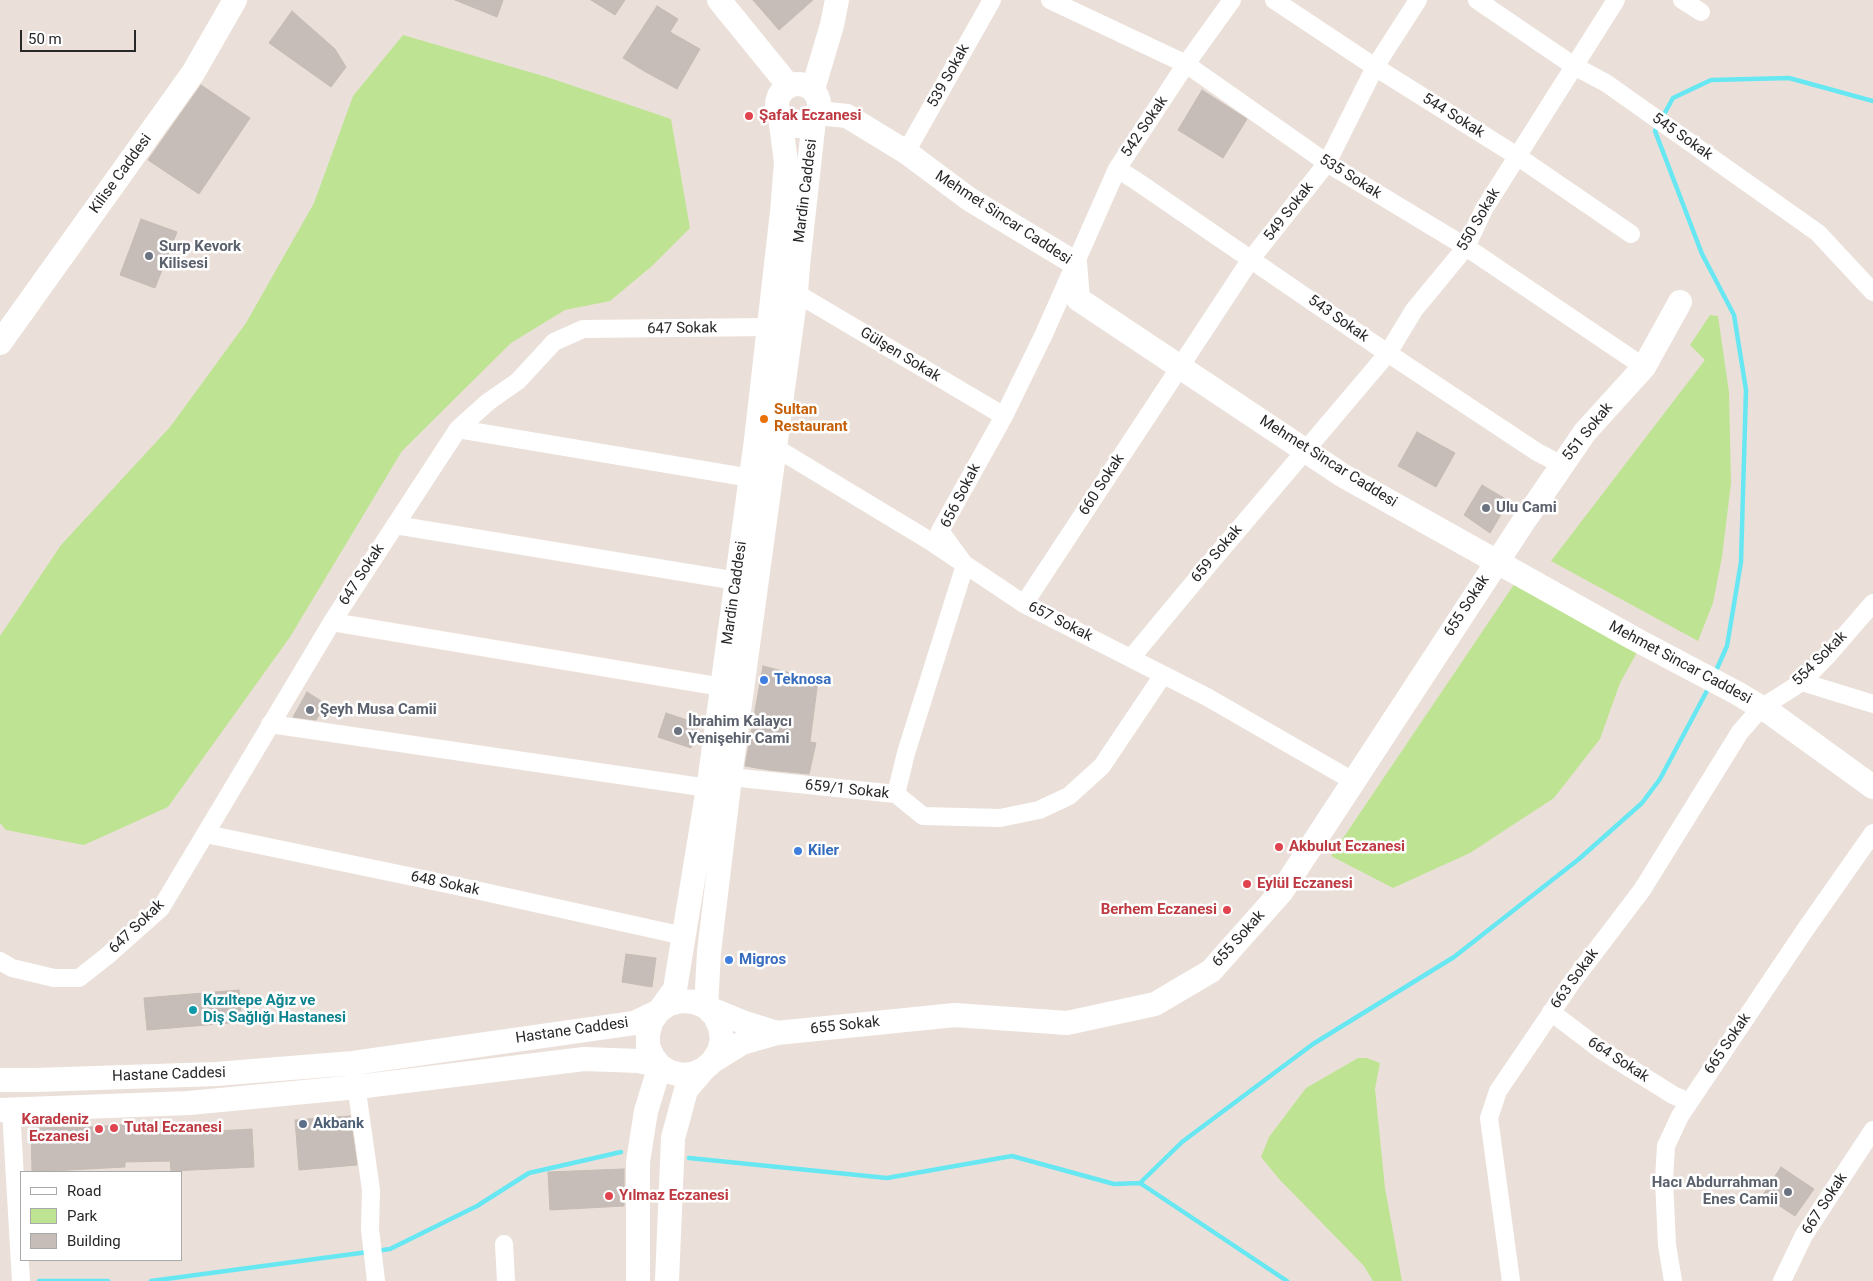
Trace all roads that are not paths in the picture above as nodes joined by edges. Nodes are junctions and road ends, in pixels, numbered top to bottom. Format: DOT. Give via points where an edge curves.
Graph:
graph roads {
  1 [pos="235,0"];
  2 [pos="719,0"];
  3 [pos="837,0"];
  4 [pos="992,0"];
  5 [pos="1050,0"];
  6 [pos="1232,0"];
  7 [pos="1274,0"];
  8 [pos="1418,0"];
  9 [pos="1477,0"];
  10 [pos="1616,0"];
  11 [pos="1682,0"];
  12 [pos="1701,12"];
  13 [pos="1186,64"];
  14 [pos="1574,66"];
  15 [pos="1375,67"];
  16 [pos="789,86"];
  17 [pos="813,89"];
  18 [pos="816,116"];
  19 [pos="780,117"];
  20 [pos="906,152"];
  21 [pos="1517,156"];
  22 [pos="1327,163"];
  23 [pos="1117,169"];
  24 [pos="1631,234"];
  25 [pos="1466,247"];
  26 [pos="1251,259"];
  27 [pos="1075,263"];
  28 [pos="1873,292"];
  29 [pos="796,293"];
  30 [pos="1680,302"];
  31 [pos="769,327"];
  32 [pos="0,342"];
  33 [pos="1388,353"];
  34 [pos="1644,366"];
  35 [pos="1180,367"];
  36 [pos="1004,416"];
  37 [pos="458,429"];
  38 [pos="776,448"];
  39 [pos="1305,450"];
  40 [pos="1562,465"];
  41 [pos="751,478"];
  42 [pos="395,524"];
  43 [pos="1496,561"];
  44 [pos="964,565"];
  45 [pos="737,581"];
  46 [pos="1873,603"];
  47 [pos="1024,604"];
  48 [pos="332,622"];
  49 [pos="1131,658"];
  50 [pos="1164,675"];
  51 [pos="1802,682"];
  52 [pos="722,687"];
  53 [pos="1873,704"];
  54 [pos="1761,708"];
  55 [pos="270,724"];
  56 [pos="730,777"];
  57 [pos="1353,781"];
  58 [pos="1873,787"];
  59 [pos="708,788"];
  60 [pos="896,794"];
  61 [pos="1873,833"];
  62 [pos="206,834"];
  63 [pos="684,936"];
  64 [pos="0,961"];
  65 [pos="706,1007"];
  66 [pos="659,1011"];
  67 [pos="1551,1012"];
  68 [pos="776,1033"];
  69 [pos="353,1063"];
  70 [pos="709,1065"];
  71 [pos="660,1066"];
  72 [pos="216,1074"];
  73 [pos="0,1080"];
  74 [pos="356,1087"];
  75 [pos="218,1099"];
  76 [pos="1689,1102"];
  77 [pos="6,1110"];
  78 [pos="1873,1130"];
  79 [pos="504,1244"];
  80 [pos="21,1281"];
  81 [pos="376,1281"];
  82 [pos="506,1281"];
  83 [pos="638,1281"];
  84 [pos="666,1281"];
  85 [pos="1511,1281"];
  86 [pos="1673,1281"];
  87 [pos="1782,1281"];
  1 -- 32 [label="street, Kilise Caddesi" via="193,73"];
  2 -- 16 [label="street"];
  3 -- 17 [label="street"];
  4 -- 20 [label="street, 539 Sokak"];
  5 -- 13 [label="street, 535 Sokak"];
  6 -- 13 [label="street, 542 Sokak"];
  7 -- 15 [label="street, 544 Sokak"];
  8 -- 15 [label="street, 549 Sokak"];
  9 -- 14 [label="street, 545 Sokak"];
  10 -- 14 [label="street, 550 Sokak"];
  11 -- 12 [label="street"];
  13 -- 22 [label="street, 535 Sokak"];
  13 -- 23 [label="street, 542 Sokak"];
  14 -- 21 [label="street, 550 Sokak"];
  14 -- 28 [label="street, 545 Sokak" via="1606,83 1818,233"];
  15 -- 21 [label="street, 544 Sokak"];
  15 -- 22 [label="street, 549 Sokak"];
  16 -- 17 [label="street" via="802,84"];
  16 -- 19 [label="street, Mardin Caddesi" via="778,96"];
  17 -- 18 [label="street" via="819,100"];
  18 -- 19 [label="street, Mardin Caddesi" via="796,127"];
  18 -- 20 [label="street, Mehmet Sincar Caddesi" via="847,116"];
  18 -- 29 [label="street, Mardin Caddesi"];
  19 -- 31 [label="street, Mardin Caddesi" via="786,162"];
  20 -- 27 [label="street, Mehmet Sincar Caddesi" via="969,199"];
  21 -- 24 [label="street, 544 Sokak"];
  21 -- 25 [label="street, 550 Sokak" via="1484,209"];
  22 -- 25 [label="street, 535 Sokak"];
  22 -- 26 [label="street, 549 Sokak"];
  23 -- 26 [label="street, 543 Sokak"];
  23 -- 27 [label="street, 542 Sokak"];
  25 -- 33 [label="street, 550 Sokak" via="1414,310"];
  25 -- 34 [label="street, 535 Sokak"];
  26 -- 33 [label="street, 543 Sokak"];
  26 -- 35 [label="street, 549 Sokak"];
  27 -- 35 [label="street, Mehmet Sincar Caddesi" via="1078,299"];
  27 -- 36 [label="street, 656 Sokak"];
  29 -- 36 [label="street, Gülşen Sokak"];
  29 -- 38 [label="street, Mardin Caddesi"];
  30 -- 34 [label="street, 551 Sokak"];
  31 -- 37 [label="street, 647 Sokak" via="583,330 554,342 518,381"];
  31 -- 41 [label="street, Mardin Caddesi"];
  33 -- 39 [label="street, 550 Sokak"];
  33 -- 40 [label="street, 543 Sokak" via="1537,452"];
  34 -- 40 [label="street, 551 Sokak" via="1585,432"];
  35 -- 39 [label="street, Mehmet Sincar Caddesi"];
  35 -- 47 [label="street, 660 Sokak"];
  36 -- 44 [label="street, 656 Sokak" via="940,531"];
  37 -- 41 [label="street"];
  37 -- 42 [label="street, 647 Sokak"];
  38 -- 44 [label="street, 657 Sokak"];
  38 -- 56 [label="street, Mardin Caddesi"];
  39 -- 43 [label="street, Mehmet Sincar Caddesi" via="1342,475"];
  39 -- 49 [label="street, 659 Sokak"];
  40 -- 43 [label="street, 551 Sokak"];
  41 -- 45 [label="street, Mardin Caddesi"];
  42 -- 45 [label="street"];
  42 -- 48 [label="street, 647 Sokak"];
  43 -- 54 [label="street, Mehmet Sincar Caddesi"];
  43 -- 57 [label="street, 655 Sokak"];
  44 -- 47 [label="street, 657 Sokak"];
  44 -- 60 [label="street"];
  45 -- 52 [label="street, Mardin Caddesi"];
  46 -- 51 [label="street, 554 Sokak"];
  47 -- 49 [label="street, 657 Sokak"];
  48 -- 52 [label="street"];
  48 -- 55 [label="street, 647 Sokak"];
  49 -- 50 [label="street, 657 Sokak"];
  50 -- 57 [label="street, 657 Sokak"];
  50 -- 60 [label="street, 659/1 Sokak" via="1102,766 1070,796 1039,810 1000,818 923,816"];
  51 -- 53 [label="street"];
  51 -- 54 [label="street, 554 Sokak"];
  52 -- 59 [label="street, Mardin Caddesi"];
  54 -- 58 [label="street, Mehmet Sincar Caddesi"];
  54 -- 67 [label="street, 663 Sokak" via="1740,732 1642,890"];
  55 -- 59 [label="street"];
  55 -- 62 [label="street, 647 Sokak"];
  56 -- 60 [label="street, 659/1 Sokak"];
  56 -- 65 [label="street, Mardin Caddesi" via="709,952"];
  57 -- 68 [label="street, 655 Sokak" via="1282,891 1211,971 1155,1004 1067,1023 955,1015"];
  59 -- 63 [label="street, Mardin Caddesi"];
  61 -- 76 [label="street, 665 Sokak"];
  62 -- 63 [label="street, 648 Sokak"];
  62 -- 64 [label="street, 647 Sokak" via="160,908 79,978 54,978 12,968"];
  63 -- 66 [label="street, Mardin Caddesi" via="675,989"];
  65 -- 66 [label="street" via="681,1000"];
  65 -- 68 [label="street, 655 Sokak"];
  65 -- 70 [label="street" via="720,1027 720,1046"];
  66 -- 69 [label="street, Hastane Caddesi" via="634,1023"];
  66 -- 71 [label="street, Hastane Caddesi" via="651,1022 648,1046"];
  67 -- 76 [label="street, 664 Sokak" via="1601,1050"];
  67 -- 85 [label="street, 663 Sokak" via="1498,1091 1489,1118"];
  68 -- 70 [label="street, 655 Sokak" via="742,1043"];
  69 -- 72 [label="street, Hastane Caddesi"];
  69 -- 74 [label="street"];
  70 -- 71 [label="street" via="693,1074 682,1075"];
  70 -- 84 [label="street" via="686,1090 672,1138"];
  71 -- 74 [label="street, Hastane Caddesi" via="639,1061 584,1060"];
  71 -- 83 [label="street" via="646,1111 638,1162"];
  72 -- 73 [label="street, Hastane Caddesi"];
  72 -- 75 [label="street"];
  74 -- 75 [label="street, Hastane Caddesi"];
  74 -- 81 [label="street" via="371,1190 370,1230"];
  75 -- 77 [label="street, Hastane Caddesi"];
  76 -- 86 [label="street, 665 Sokak" via="1666,1146 1666,1226"];
  77 -- 80 [label="street"];
  78 -- 87 [label="street, 667 Sokak" via="1804,1236"];
  79 -- 82 [label="street"];
}
